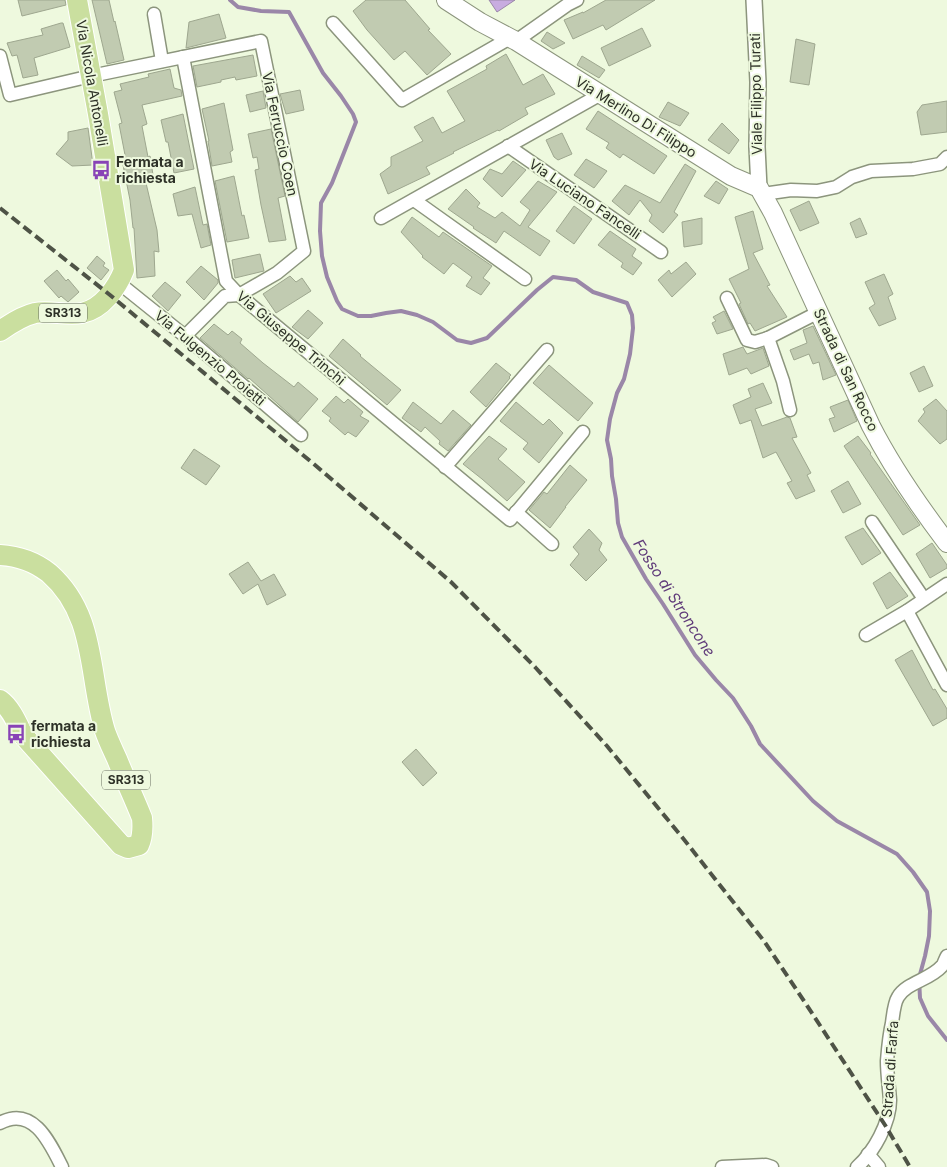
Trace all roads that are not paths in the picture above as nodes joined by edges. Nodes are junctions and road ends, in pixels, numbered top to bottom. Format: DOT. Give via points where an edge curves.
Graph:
graph roads {
  1 [pos="77,0"];
  2 [pos="446,0"];
  3 [pos="576,0"];
  4 [pos="754,0"];
  5 [pos="154,14"];
  6 [pos="333,22"];
  7 [pos="513,40"];
  8 [pos="0,56"];
  9 [pos="183,57"];
  10 [pos="162,61"];
  11 [pos="92,76"];
  12 [pos="601,94"];
  13 [pos="508,146"];
  14 [pos="947,157"];
  15 [pos="761,191"];
  16 [pos="414,200"];
  17 [pos="382,218"];
  18 [pos="662,252"];
  19 [pos="525,279"];
  20 [pos="119,283"];
  21 [pos="239,295"];
  22 [pos="727,298"];
  23 [pos="819,312"];
  24 [pos="0,331"];
  25 [pos="185,336"];
  26 [pos="768,338"];
  27 [pos="547,350"];
  28 [pos="790,410"];
  29 [pos="583,432"];
  30 [pos="301,435"];
  31 [pos="445,466"];
  32 [pos="513,516"];
  33 [pos="872,522"];
  34 [pos="947,543"];
  35 [pos="552,544"];
  36 [pos="0,555"];
  37 [pos="947,584"];
  38 [pos="924,599"];
  39 [pos="907,611"];
  40 [pos="866,635"];
  41 [pos="947,685"];
  42 [pos="0,700"];
  43 [pos="947,956"];
  44 [pos="0,1123"];
  45 [pos="868,1154"];
  46 [pos="62,1167"];
  47 [pos="722,1167"];
  48 [pos="772,1167"];
  49 [pos="856,1167"];
  50 [pos="879,1167"];
  1 -- 11 [label="main road, Via Nicola Antonelli"];
  2 -- 7 [label="main road, Via Merlino Di Filippo"];
  3 -- 7 [label="street"];
  4 -- 15 [label="street, Viale Filippo Turati"];
  5 -- 10 [label="street"];
  6 -- 7 [label="street" via="402,100"];
  7 -- 12 [label="main road, Via Merlino Di Filippo"];
  8 -- 11 [label="street, Via Ferruccio Coen" via="10,95"];
  9 -- 10 [label="street, Via Ferruccio Coen"];
  9 -- 21 [label="street, Via Giuseppe Trinchi" via="226,281"];
  9 -- 21 [label="street, Via Ferruccio Coen" via="261,41 304,251 277,273"];
  10 -- 11 [label="street, Via Ferruccio Coen"];
  11 -- 20 [label="main road, Via Nicola Antonelli" via="124,270"];
  12 -- 13 [label="street"];
  12 -- 15 [label="main road, Via Merlino Di Filippo" via="731,176"];
  13 -- 16 [label="street"];
  13 -- 18 [label="street, Via Luciano Fancelli"];
  14 -- 15 [label="street" via="940,164 913,169 871,171 836,187 817,191"];
  15 -- 23 [label="main road, Strada di San Rocco"];
  16 -- 17 [label="street"];
  16 -- 19 [label="street"];
  20 -- 24 [label="main road, SR313" via="97,306 82,313 48,311 32,314"];
  20 -- 25 [label="street, Via Fulgenzio Proietti"];
  21 -- 25 [label="street, Via Ferruccio Coen" via="225,296"];
  21 -- 31 [label="street, Via Giuseppe Trinchi"];
  22 -- 26 [label="street" via="747,340 755,342"];
  23 -- 26 [label="street"];
  23 -- 34 [label="main road, Strada di San Rocco" via="884,452"];
  25 -- 30 [label="street, Via Fulgenzio Proietti"];
  26 -- 28 [label="street"];
  27 -- 31 [label="street"];
  29 -- 32 [label="street"];
  31 -- 32 [label="street, Via Giuseppe Trinchi"];
  32 -- 35 [label="street, Via Giuseppe Trinchi"];
  33 -- 38 [label="street"];
  36 -- 42 [label="main road, SR313" via="21,558 40,566 71,598 89,643 105,732 142,818 144,829 139,845 128,848 121,845 46,763"];
  37 -- 38 [label="street"];
  38 -- 39 [label="street"];
  39 -- 40 [label="street"];
  39 -- 41 [label="street"];
  43 -- 45 [label="street, Strada di Farfa" via="941,967 898,997 887,1062 888,1117"];
  44 -- 46 [label="street" via="21,1119 35,1125 49,1141"];
  45 -- 49 [label="street, Strada di Farfa"];
  45 -- 50 [label="street"];
  47 -- 48 [label="street"];
}
